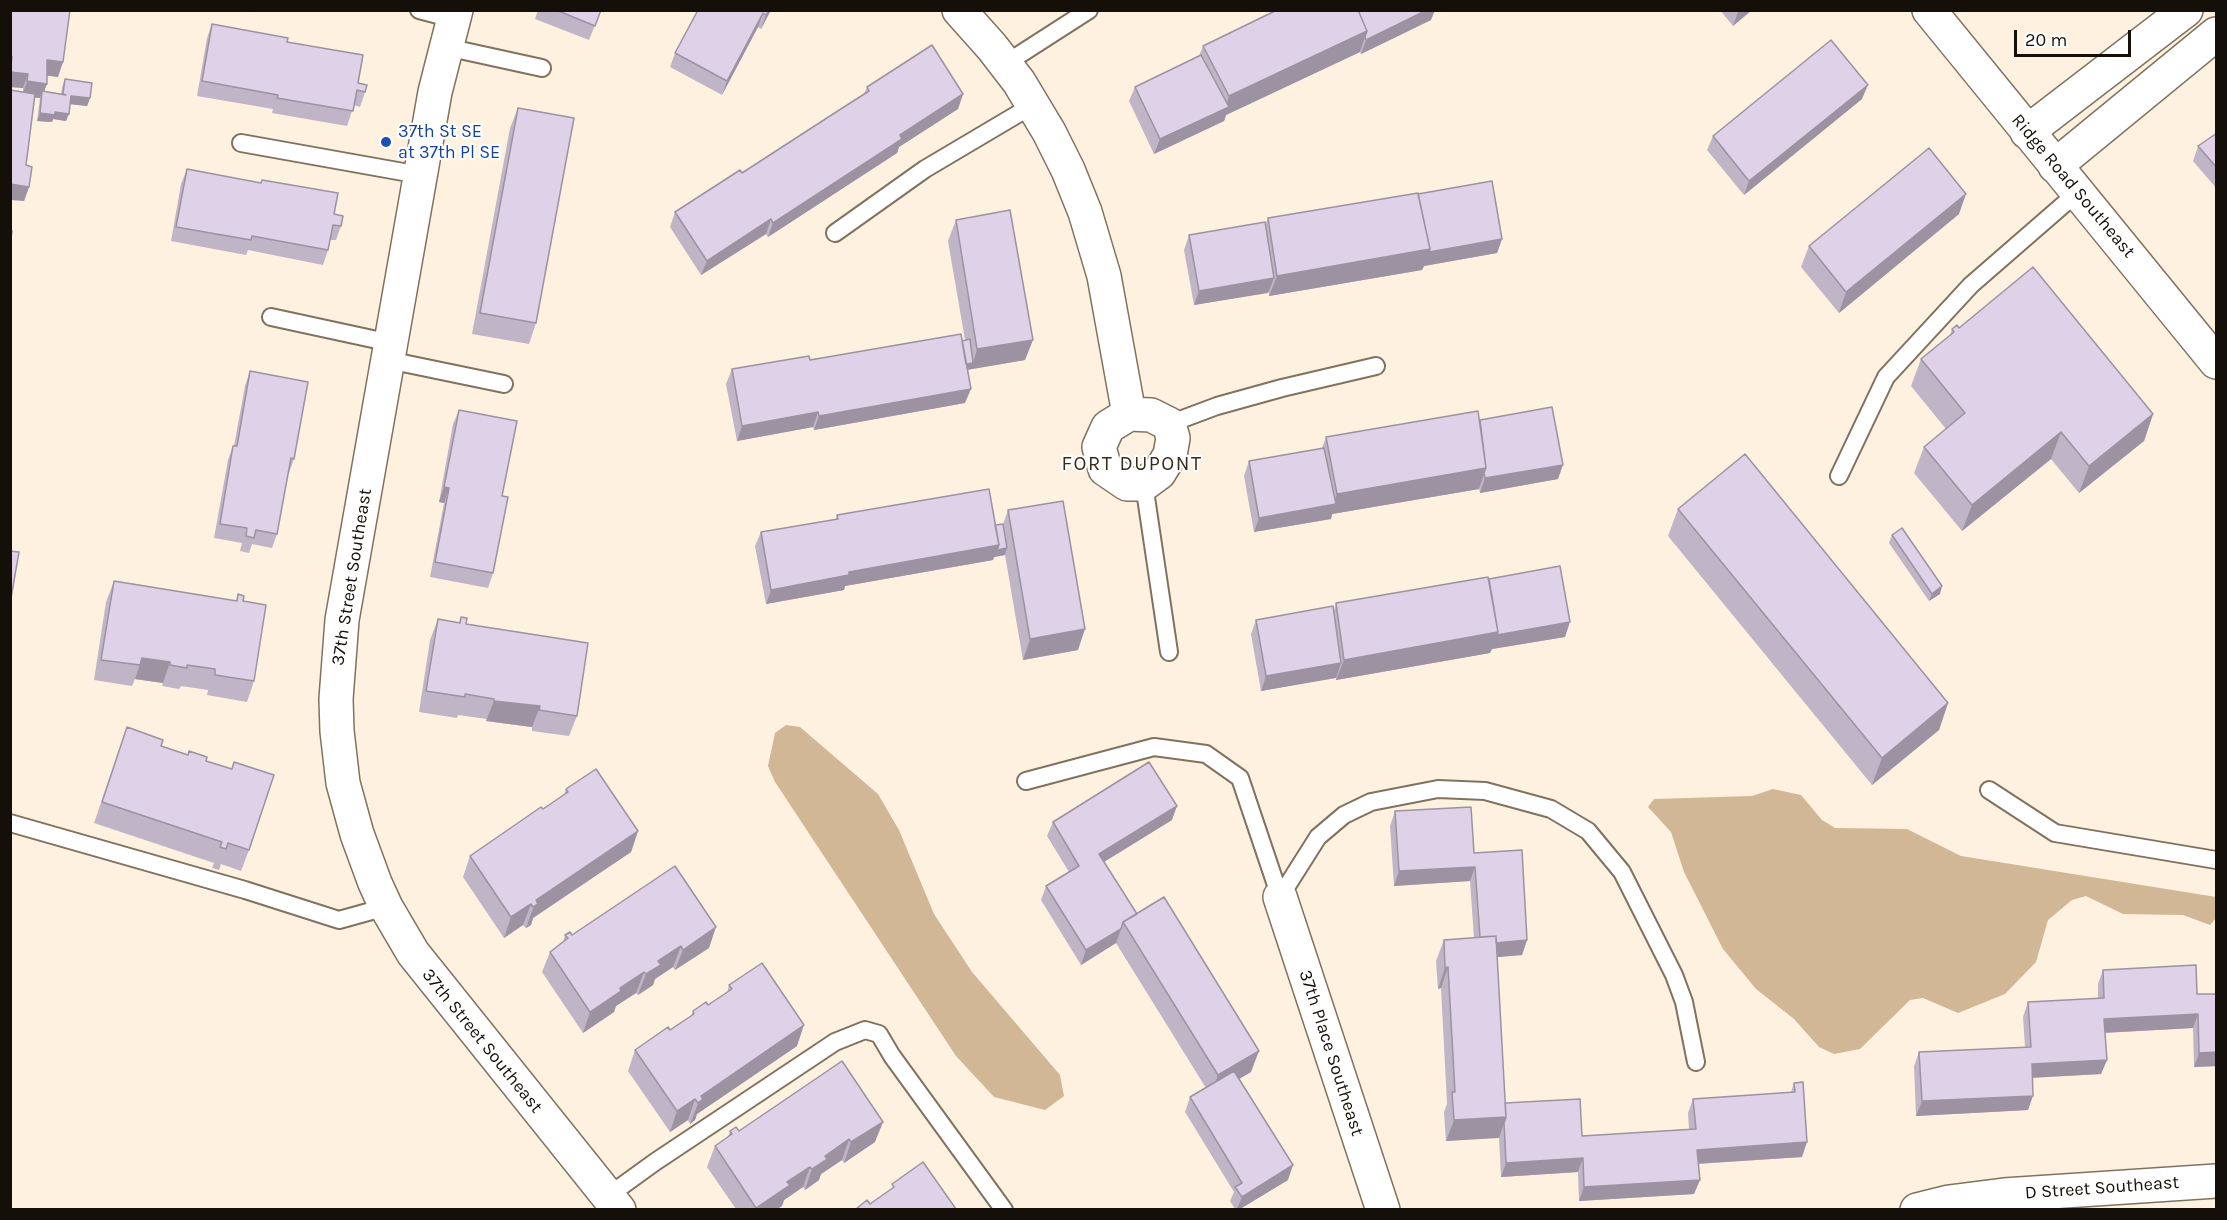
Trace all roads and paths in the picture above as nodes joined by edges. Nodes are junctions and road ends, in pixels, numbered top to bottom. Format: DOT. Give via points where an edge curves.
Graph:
graph roads {
  1 [pos="419,10"];
  2 [pos="959,10"];
  3 [pos="1089,10"];
  4 [pos="1929,10"];
  5 [pos="2186,10"];
  6 [pos="452,26"];
  7 [pos="2217,34"];
  8 [pos="1005,64"];
  9 [pos="542,68"];
  10 [pos="1033,105"];
  11 [pos="2027,132"];
  12 [pos="242,143"];
  13 [pos="2055,166"];
  14 [pos="420,175"];
  15 [pos="2078,192"];
  16 [pos="835,233"];
  17 [pos="270,317"];
  18 [pos="389,351"];
  19 [pos="2217,362"];
  20 [pos="1376,366"];
  21 [pos="504,384"];
  22 [pos="1129,414"];
  23 [pos="1169,424"];
  24 [pos="1839,476"];
  25 [pos="1144,483"];
  26 [pos="1168,652"];
  27 [pos="1026,781"];
  28 [pos="1989,790"];
  29 [pos="10,823"];
  30 [pos="2217,860"];
  31 [pos="1280,897"];
  32 [pos="386,907"];
  33 [pos="1696,1062"];
  34 [pos="2217,1181"];
  35 [pos="2055,1200"];
  36 [pos="613,1203"];
  37 [pos="1004,1209"];
  38 [pos="1383,1209"];
  39 [pos="1917,1209"];
  1 -- 6 [label="lane"];
  2 -- 8 [label="street"];
  3 -- 8 [label="lane"];
  4 -- 11 [label="street, Ridge Road Southeast"];
  5 -- 11 [label="street"];
  6 -- 9 [label="lane"];
  6 -- 14 [label="street, 37th Street Southeast"];
  7 -- 13 [label="street"];
  8 -- 10 [label="street"];
  10 -- 16 [label="lane" via="925,169"];
  10 -- 22 [label="street" via="1059,150 1085,212 1104,276"];
  11 -- 13 [label="street, Ridge Road Southeast"];
  12 -- 14 [label="lane"];
  13 -- 15 [label="street, Ridge Road Southeast"];
  14 -- 18 [label="street, 37th Street Southeast"];
  15 -- 19 [label="street, Ridge Road Southeast"];
  15 -- 24 [label="lane" via="1971,285 1886,377"];
  17 -- 18 [label="lane"];
  18 -- 21 [label="lane"];
  18 -- 32 [label="street, 37th Street Southeast" via="342,620 336,699 347,800 365,859"];
  20 -- 23 [label="lane" via="1217,406"];
  22 -- 23 [label="street" via="1151,415"];
  22 -- 25 [label="street" via="1108,428 1099,447 1105,469 1127,483"];
  23 -- 25 [label="street" via="1173,438 1170,456 1159,473"];
  25 -- 26 [label="lane"];
  27 -- 31 [label="lane" via="1154,747 1206,754 1240,778"];
  28 -- 30 [label="lane" via="2055,833"];
  29 -- 32 [label="lane" via="339,920"];
  31 -- 33 [label="lane" via="1318,837 1344,815 1371,802 1438,789 1485,791 1551,809 1588,831 1622,872 1674,975 1684,1002"];
  31 -- 38 [label="street, 37th Place Southeast"];
  32 -- 36 [label="street, 37th Street Southeast" via="428,974"];
  34 -- 35 [label="street, D Street Southeast"];
  35 -- 39 [label="street, D Street Southeast" via="2004,1195"];
  36 -- 37 [label="lane" via="720,1118 835,1042 866,1030 879,1034"];
}
